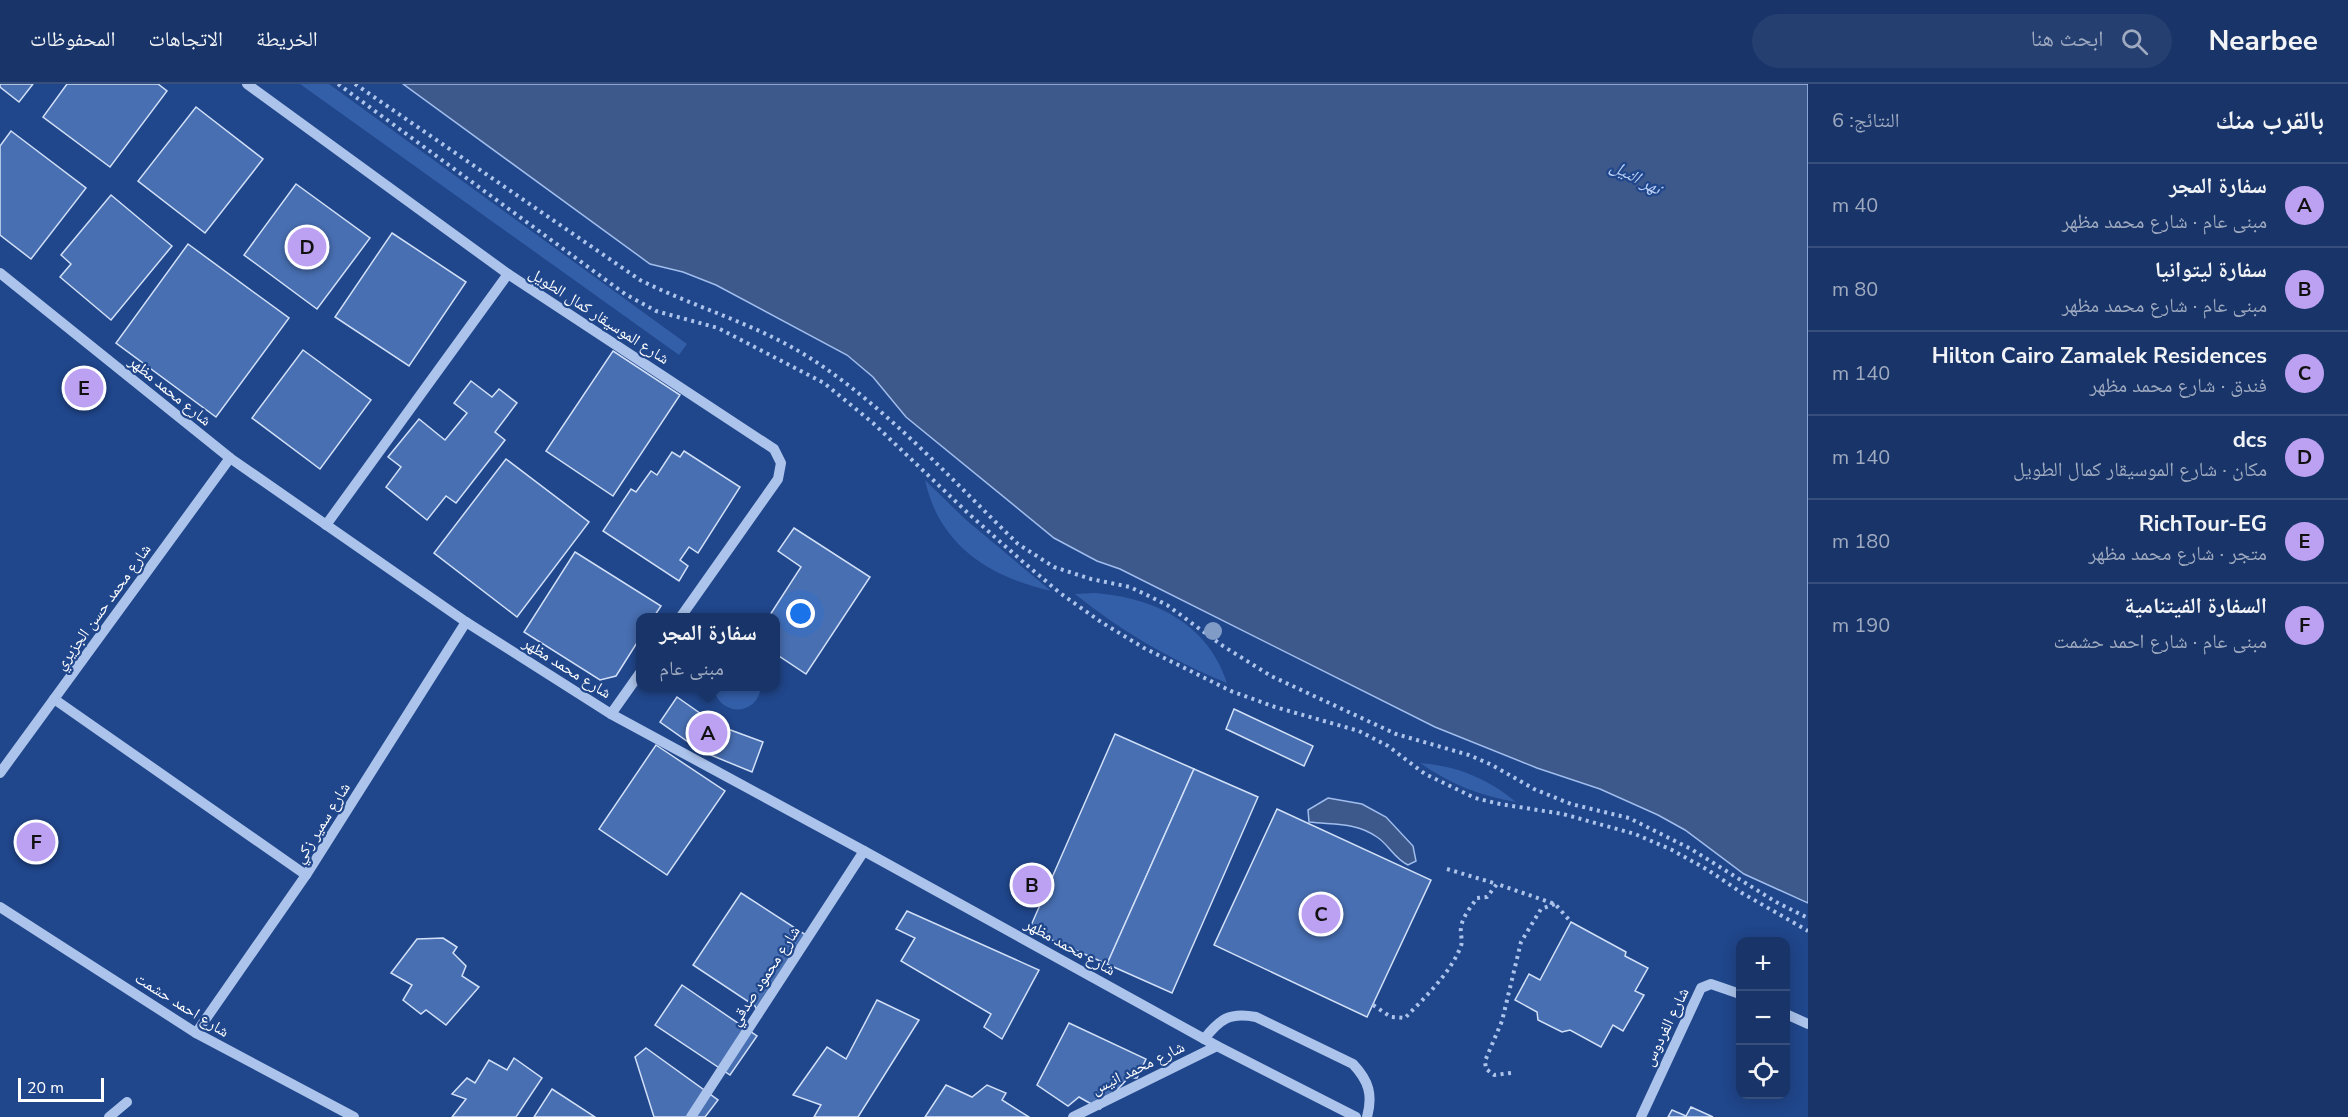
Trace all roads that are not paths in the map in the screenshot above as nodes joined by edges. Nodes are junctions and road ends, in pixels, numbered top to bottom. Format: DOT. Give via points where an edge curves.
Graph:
graph roads {
  1 [pos="248,84"];
  2 [pos="0,273"];
  3 [pos="508,274"];
  4 [pos="230,458"];
  5 [pos="327,525"];
  6 [pos="684,613"];
  7 [pos="466,622"];
  8 [pos="636,679"];
  9 [pos="54,699"];
  10 [pos="611,714"];
  11 [pos="0,773"];
  12 [pos="864,851"];
  13 [pos="306,875"];
  14 [pos="0,906"];
  15 [pos="1736,993"];
  16 [pos="1790,1016"];
  17 [pos="1808,1024"];
  18 [pos="196,1034"];
  19 [pos="1204,1039"];
  20 [pos="1216,1046"];
  21 [pos="127,1102"];
  22 [pos="109,1117"];
  23 [pos="354,1117"];
  24 [pos="691,1117"];
  25 [pos="1073,1117"];
  26 [pos="1356,1117"];
  27 [pos="1367,1117"];
  28 [pos="1642,1117"];
  1 -- 3 [label="street, شارع الموسيقار كمال الطويل"];
  2 -- 4 [label="street, شارع محمد مظهر"];
  3 -- 5 [label="street"];
  3 -- 6 [label="street, شارع الموسيقار كمال الطويل" via="774,449 778,456 778,479"];
  4 -- 5 [label="street, شارع محمد مظهر"];
  4 -- 9 [label="street, شارع محمد حسن الجزيري"];
  5 -- 7 [label="street, شارع محمد مظهر"];
  7 -- 10 [label="street, شارع محمد مظهر"];
  7 -- 13 [label="street, شارع سمير زكي"];
  8 -- 10 [label="street"];
  9 -- 11 [label="street, شارع محمد حسن الجزيري"];
  9 -- 13 [label="street"];
  10 -- 12 [label="street, شارع محمد مظهر"];
  12 -- 19 [label="street, شارع محمد مظهر"];
  12 -- 24 [label="street, شارع محمود صدقي"];
  13 -- 18 [label="street, شارع سمير زكي"];
  14 -- 18 [label="street, شارع احمد حشمت"];
  15 -- 28 [label="street, شارع الفردوس" via="1711,984 1701,988"];
  16 -- 17 [label="street"];
  18 -- 23 [label="street, شارع احمد حشمت"];
  19 -- 20 [label="street, شارع محمد مظهر"];
  19 -- 27 [label="street" via="1218,1022 1228,1017 1256,1017 1353,1064 1369,1087"];
  20 -- 25 [label="street, شارع محمد انيس"];
  20 -- 26 [label="street, شارع محمد مظهر"];
  21 -- 22 [label="street"];
}
